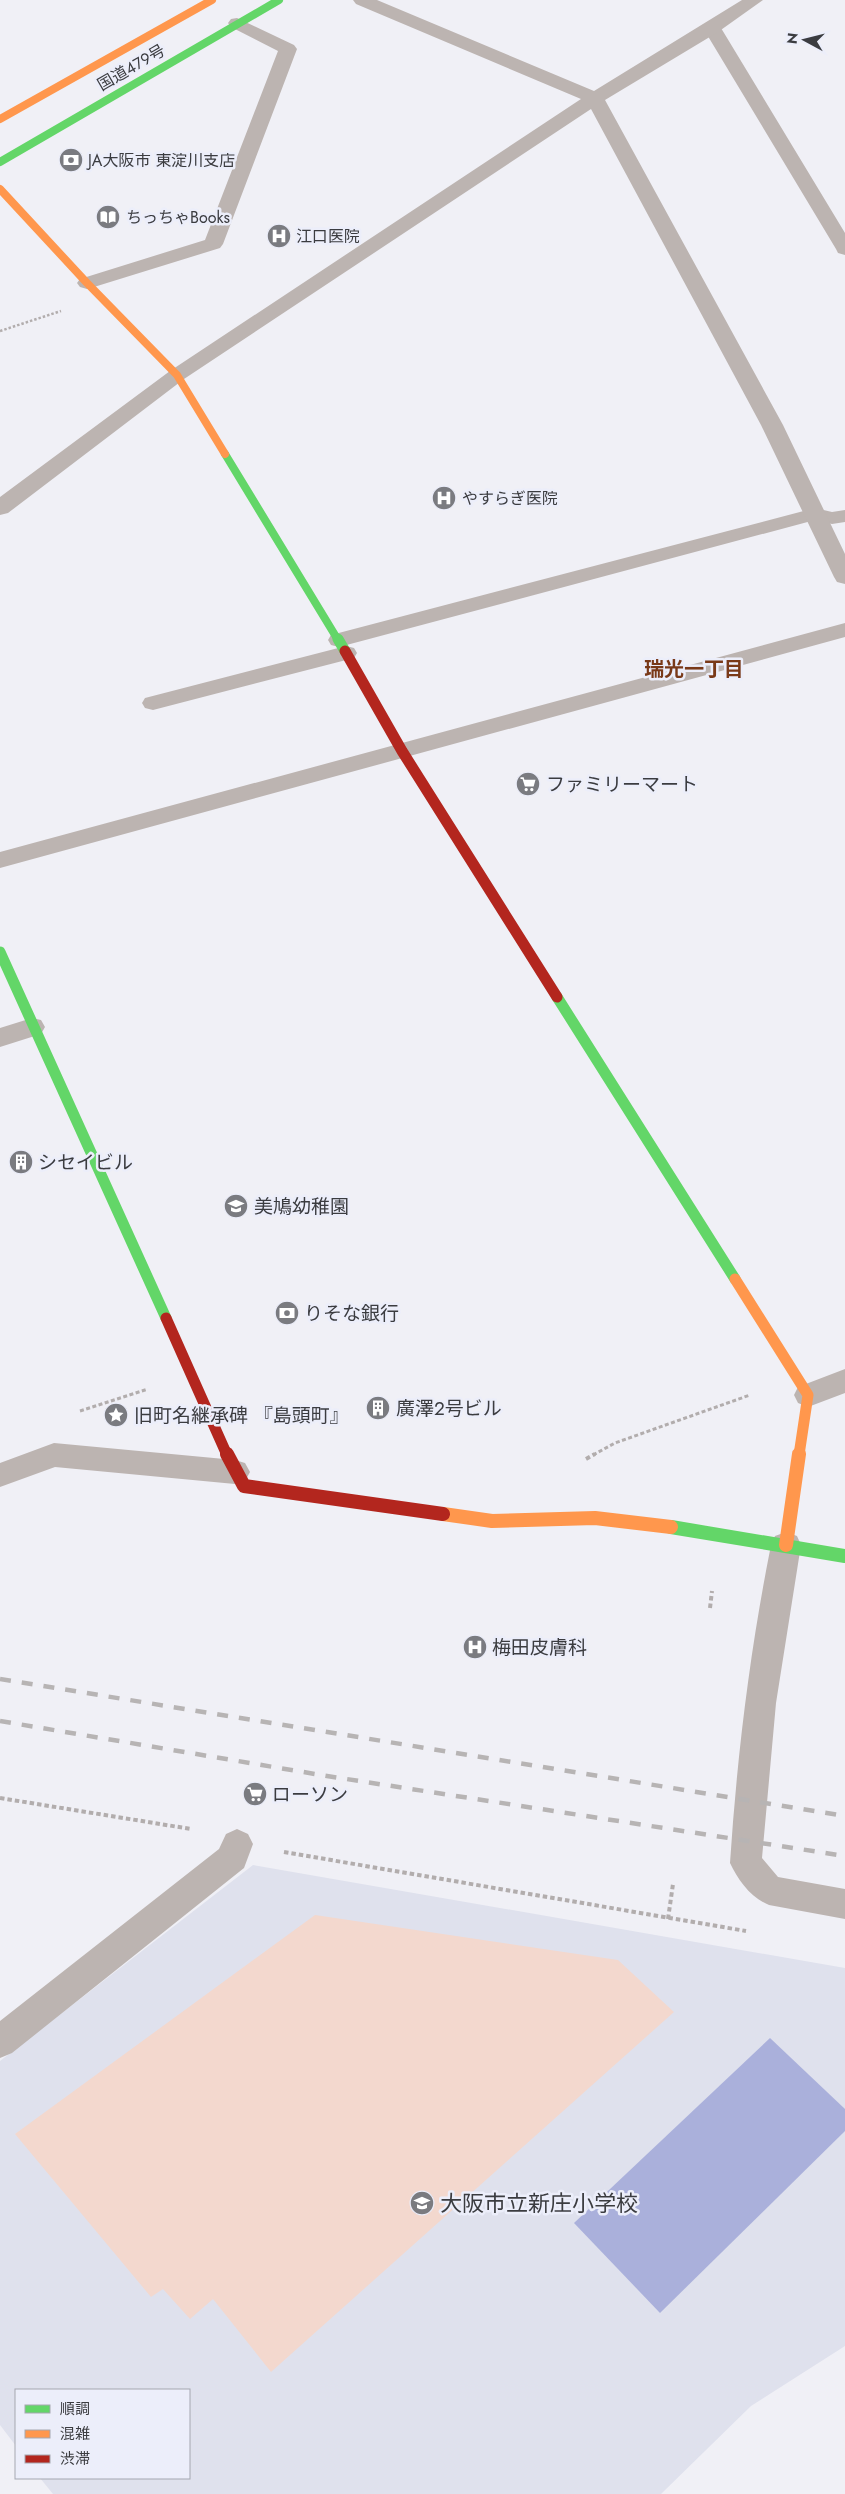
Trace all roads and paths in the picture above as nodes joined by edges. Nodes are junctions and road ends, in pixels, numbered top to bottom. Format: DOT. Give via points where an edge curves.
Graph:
graph roads {
  1 [pos="212,0"];
  2 [pos="279,0"];
  3 [pos="362,0"];
  4 [pos="754,0"];
  5 [pos="237,24"];
  6 [pos="712,28"];
  7 [pos="595,98"];
  8 [pos="0,119"];
  9 [pos="0,162"];
  10 [pos="0,188"];
  11 [pos="845,249"];
  12 [pos="87,283"];
  13 [pos="64,310"];
  14 [pos="0,332"];
  15 [pos="177,375"];
  16 [pos="0,508"];
  17 [pos="815,514"];
  18 [pos="845,516"];
  19 [pos="845,577"];
  20 [pos="845,630"];
  21 [pos="342,646"];
  22 [pos="153,703"];
  23 [pos="402,751"];
  24 [pos="0,860"];
  25 [pos="0,952"];
  26 [pos="32,1027"];
  27 [pos="0,1038"];
  28 [pos="845,1381"];
  29 [pos="157,1386"];
  30 [pos="750,1395"];
  31 [pos="808,1396"];
  32 [pos="77,1412"];
  33 [pos="586,1459"];
  34 [pos="235,1472"];
  35 [pos="0,1476"];
  36 [pos="786,1546"];
  37 [pos="845,1556"];
  38 [pos="712,1591"];
  39 [pos="710,1608"];
  40 [pos="0,1798"];
  41 [pos="237,1844"];
  42 [pos="673,1884"];
  43 [pos="845,1904"];
  44 [pos="668,1919"];
  45 [pos="719,1928"];
  46 [pos="0,2042"];
  1 -- 8 [label="main road, 国道479号"];
  2 -- 5 [label="main road, 国道479号"];
  3 -- 7 [label="street"];
  4 -- 6 [label="street"];
  5 -- 9 [label="main road, 国道479号"];
  5 -- 12 [label="street" via="288,49 214,244"];
  6 -- 7 [label="street"];
  6 -- 11 [label="lane"];
  7 -- 15 [label="street"];
  7 -- 17 [label="street" via="772,425"];
  10 -- 12 [label="main road"];
  12 -- 15 [label="main road"];
  13 -- 14 [label="path"];
  15 -- 16 [label="street"];
  15 -- 21 [label="main road"];
  17 -- 18 [label="lane" via="832,518"];
  17 -- 19 [label="street"];
  17 -- 21 [label="lane"];
  20 -- 23 [label="street"];
  21 -- 22 [label="lane"];
  21 -- 23 [label="main road"];
  23 -- 24 [label="street"];
  23 -- 31 [label="main road"];
  25 -- 26 [label="main road"];
  26 -- 27 [label="street"];
  26 -- 34 [label="main road"];
  28 -- 31 [label="street"];
  29 -- 32 [label="path"];
  30 -- 33 [label="path" via="616,1443"];
  31 -- 36 [label="main road"];
  34 -- 35 [label="street" via="54,1455"];
  34 -- 36 [label="main road" via="244,1486 492,1521 595,1518 700,1530"];
  36 -- 37 [label="main road"];
  36 -- 43 [label="street" via="774,1601 751,1776 746,1863 769,1890"];
  38 -- 39 [label="path"];
  40 -- 41 [label="path" via="208,1832"];
  41 -- 44 [label="path"];
  41 -- 46 [label="street" via="233,1858"];
  42 -- 44 [label="path"];
  44 -- 45 [label="path"];
}
